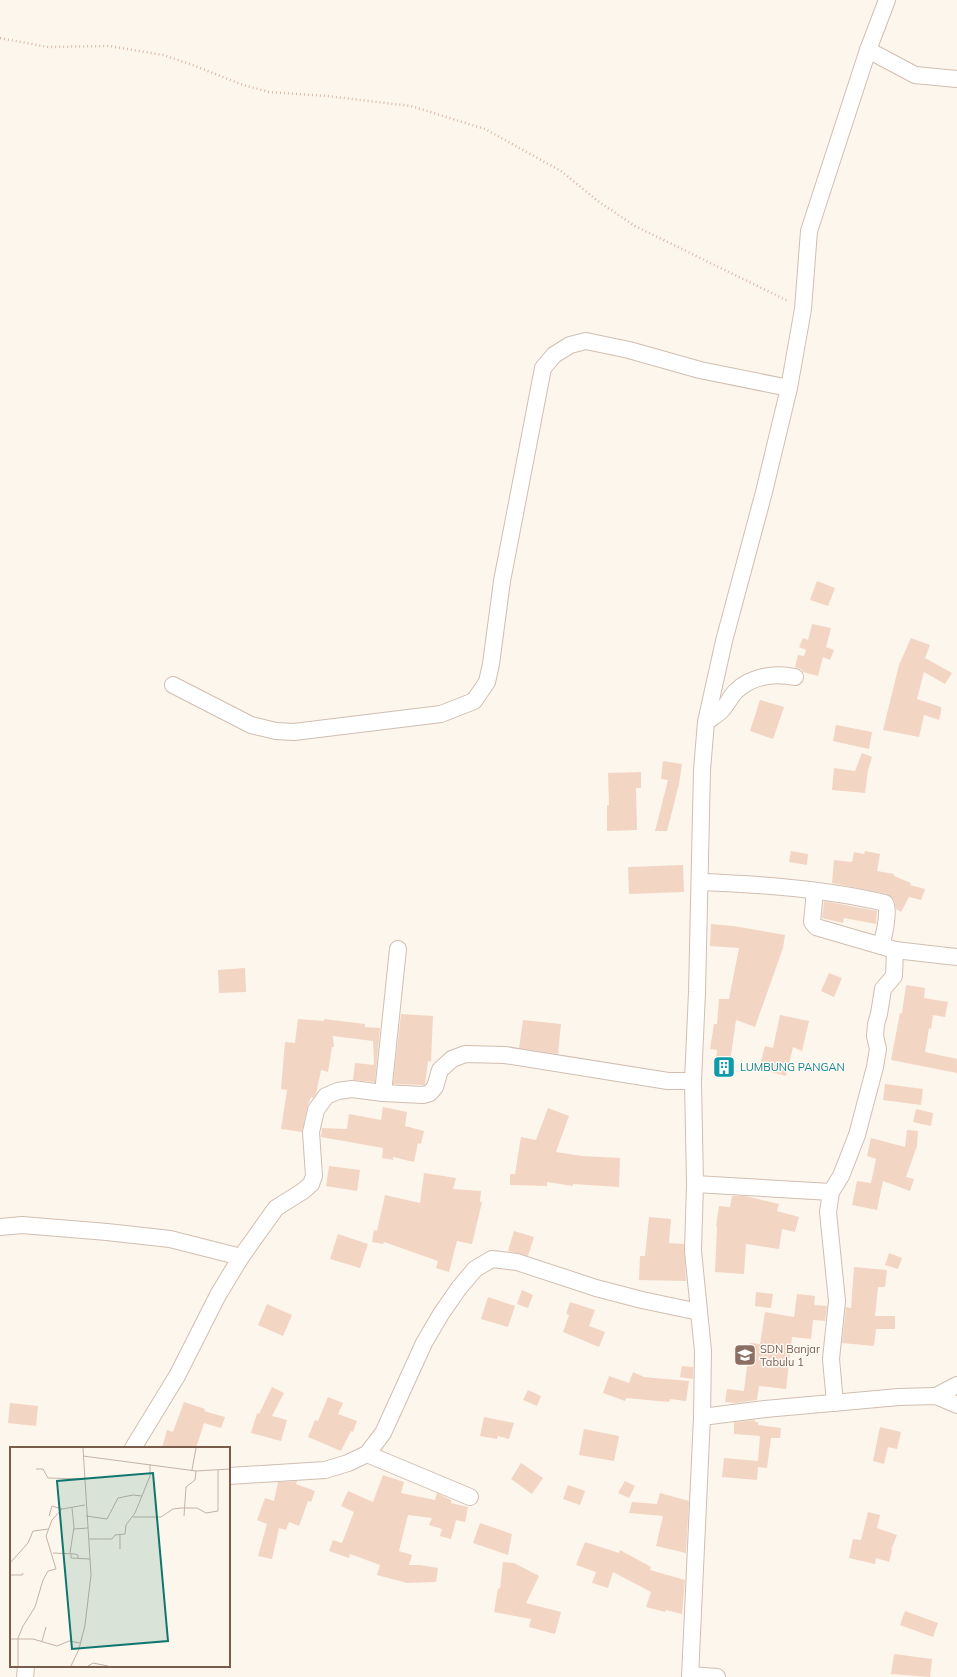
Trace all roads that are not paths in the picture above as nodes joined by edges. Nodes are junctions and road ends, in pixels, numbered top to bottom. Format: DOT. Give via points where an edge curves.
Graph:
graph roads {
  1 [pos="887,0"];
  2 [pos="868,50"];
  3 [pos="957,79"];
  4 [pos="789,388"];
  5 [pos="795,677"];
  6 [pos="173,685"];
  7 [pos="706,722"];
  8 [pos="700,882"];
  9 [pos="815,891"];
  10 [pos="398,948"];
  11 [pos="888,948"];
  12 [pos="957,957"];
  13 [pos="693,1082"];
  14 [pos="383,1093"];
  15 [pos="695,1184"];
  16 [pos="831,1192"];
  17 [pos="0,1227"];
  18 [pos="241,1257"];
  19 [pos="699,1312"];
  20 [pos="957,1384"];
  21 [pos="936,1396"];
  22 [pos="835,1403"];
  23 [pos="957,1405"];
  24 [pos="702,1417"];
  25 [pos="133,1447"];
  26 [pos="367,1454"];
  27 [pos="230,1476"];
  28 [pos="470,1497"];
  29 [pos="690,1676"];
  30 [pos="716,1677"];
  1 -- 2 [label="street"];
  2 -- 3 [label="street" via="915,75"];
  2 -- 4 [label="street" via="809,231 803,309"];
  4 -- 6 [label="street" via="700,370 586,341 570,345 554,355 543,368 502,581 487,682 474,701 440,714 294,732 251,725"];
  4 -- 7 [label="street" via="764,492 727,626"];
  5 -- 7 [label="street" via="782,674 746,683 735,692 721,711"];
  7 -- 8 [label="street" via="702,770"];
  8 -- 9 [label="street"];
  8 -- 13 [label="street"];
  9 -- 11 [label="street" via="812,922 814,926"];
  9 -- 11 [label="street" via="885,903"];
  10 -- 14 [label="street"];
  11 -- 12 [label="street"];
  11 -- 16 [label="street" via="894,976 883,989 876,1024 878,1049 875,1067 857,1135 841,1176"];
  13 -- 14 [label="street" via="668,1081 505,1055 465,1054 452,1059 440,1070 435,1087 430,1093"];
  13 -- 15 [label="street"];
  14 -- 18 [label="street" via="352,1089 326,1096 316,1110 311,1132 314,1176 311,1184 276,1208"];
  15 -- 16 [label="street"];
  15 -- 19 [label="street" via="693,1251"];
  16 -- 22 [label="street" via="828,1212 837,1301 831,1359"];
  17 -- 18 [label="street" via="37,1226 170,1239"];
  18 -- 25 [label="street" via="218,1295 177,1376"];
  19 -- 24 [label="street" via="703,1351"];
  19 -- 26 [label="street" via="596,1288 517,1262 492,1259 475,1269 441,1314 424,1344 383,1433"];
  20 -- 21 [label="street"];
  21 -- 22 [label="street"];
  21 -- 23 [label="street"];
  22 -- 24 [label="street"];
  24 -- 29 [label="street"];
  26 -- 27 [label="street" via="325,1470"];
  26 -- 28 [label="street"];
  29 -- 30 [label="street"];
}
